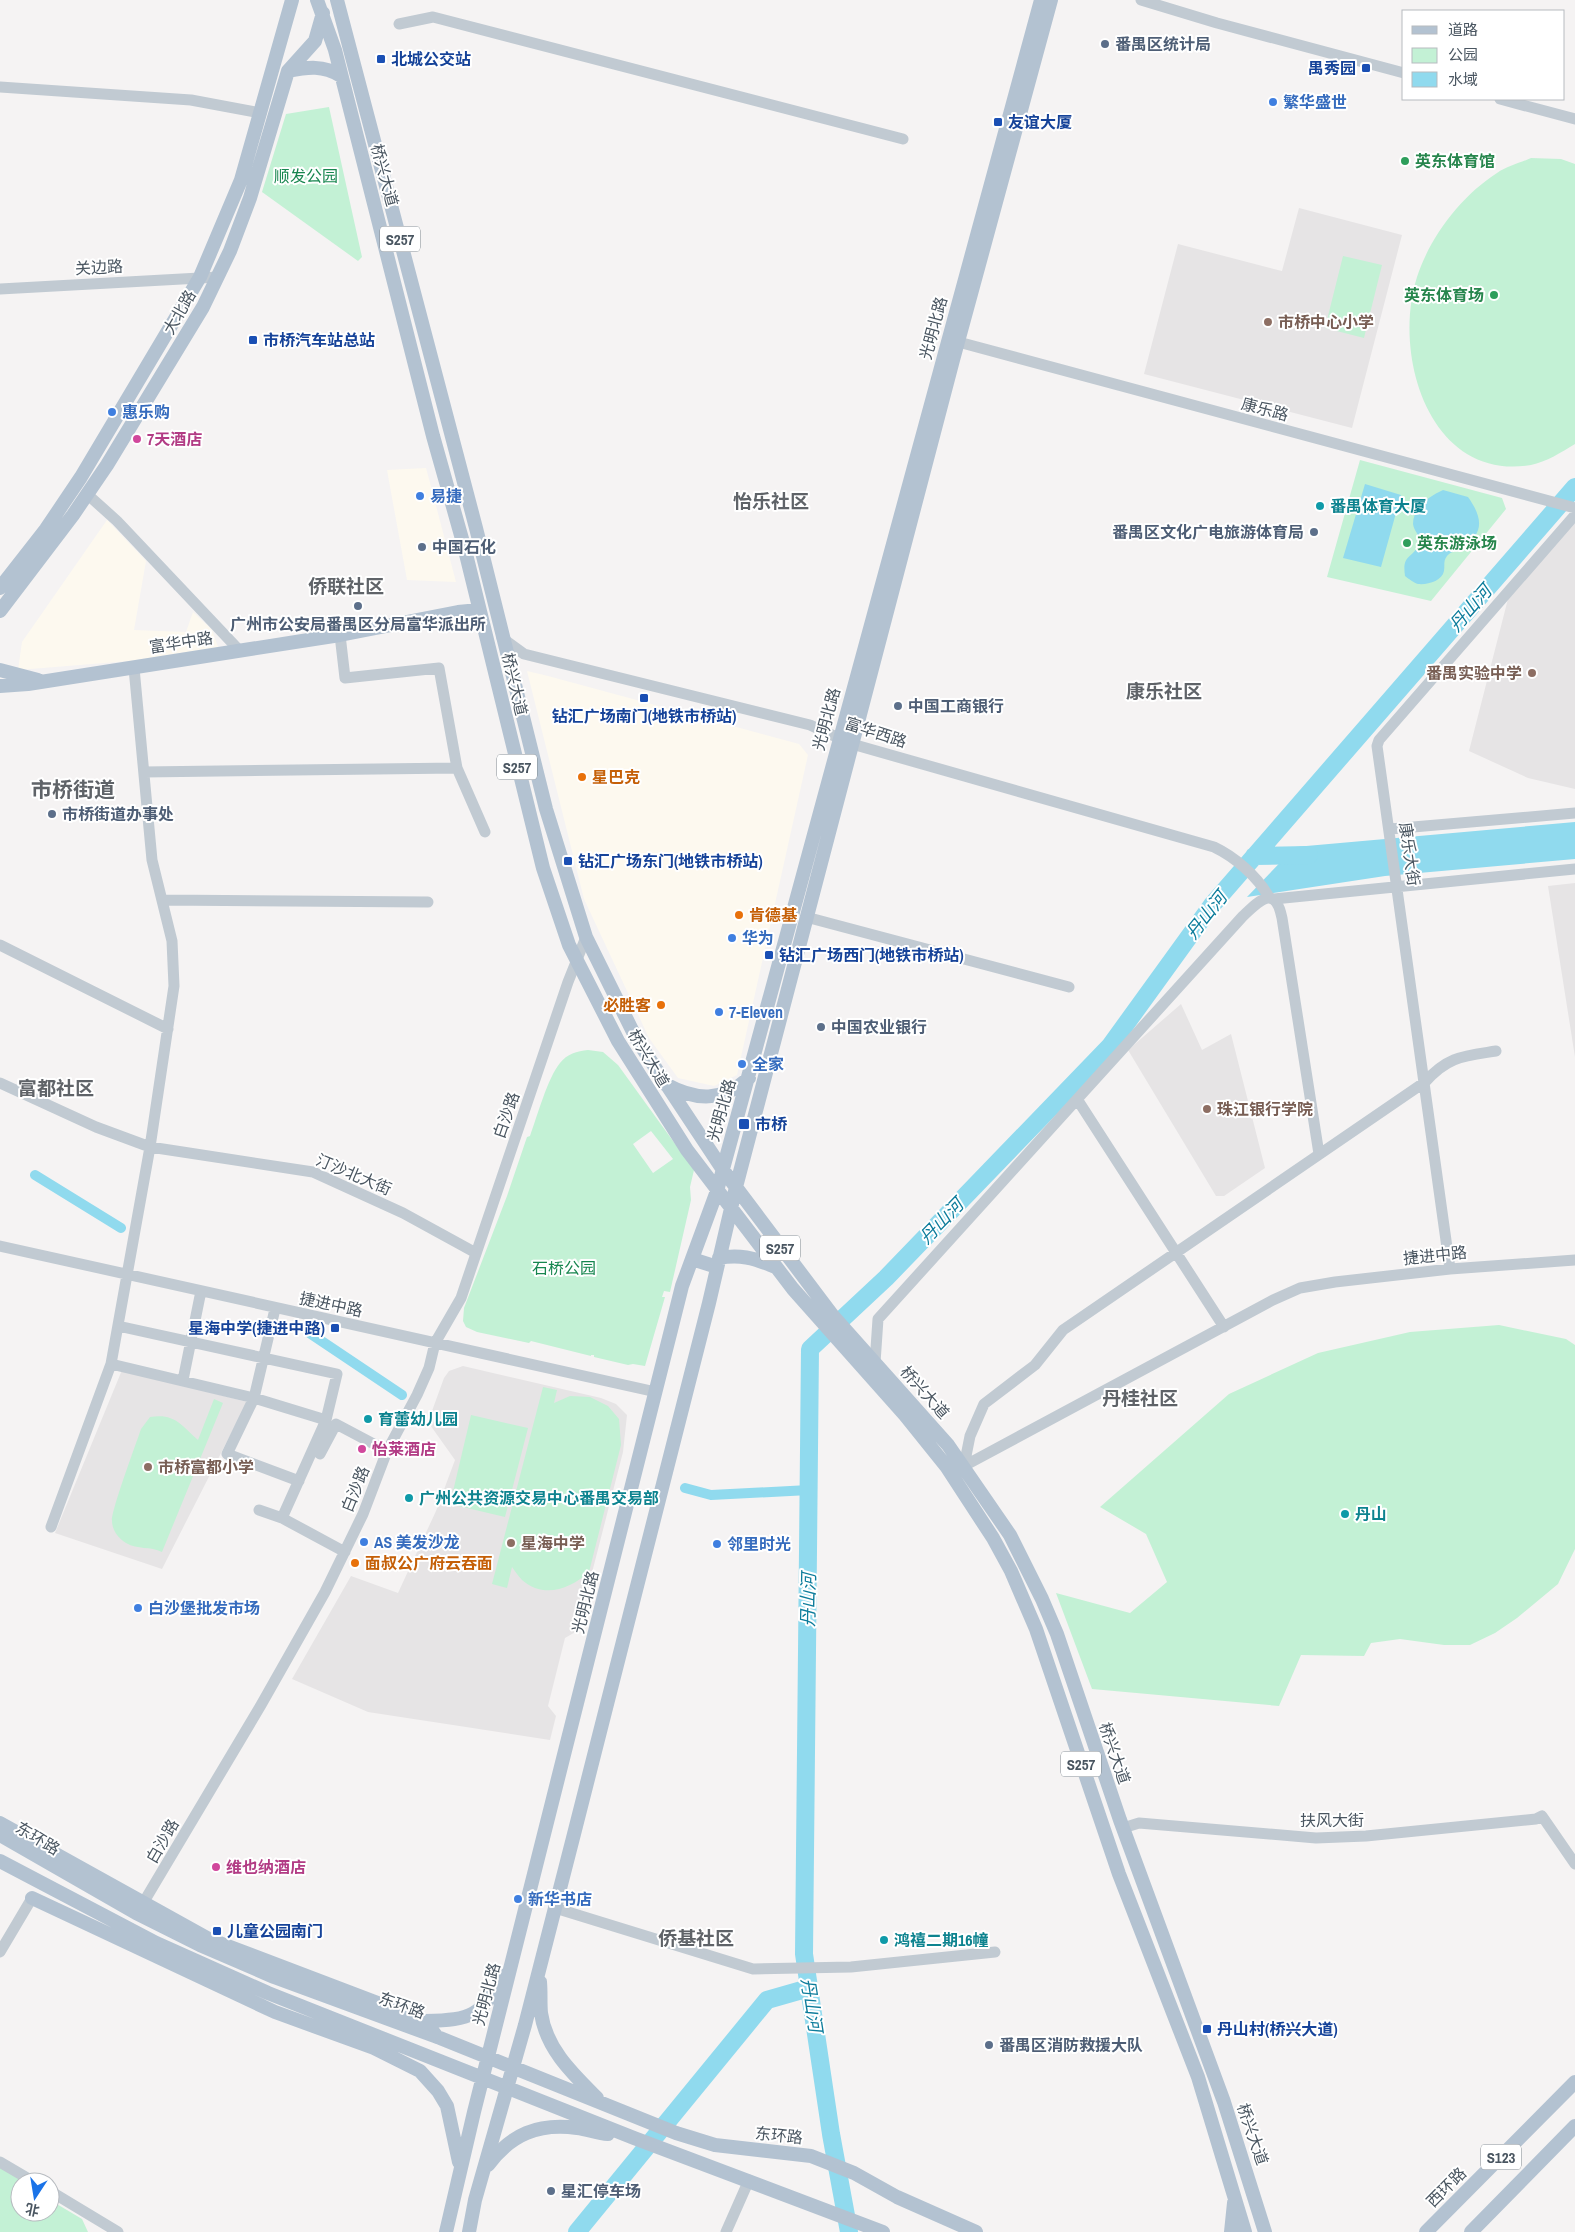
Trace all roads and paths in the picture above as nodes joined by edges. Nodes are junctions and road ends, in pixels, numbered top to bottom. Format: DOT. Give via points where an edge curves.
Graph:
graph roads {
  1 [pos="292,0"];
  2 [pos="317,0"];
  3 [pos="325,0"];
  4 [pos="337,0"];
  5 [pos="1041,0"];
  6 [pos="1051,0"];
  7 [pos="1141,0"];
  8 [pos="323,15"];
  9 [pos="399,24"];
  10 [pos="288,71"];
  11 [pos="1402,72"];
  12 [pos="341,76"];
  13 [pos="0,87"];
  14 [pos="1504,100"];
  15 [pos="261,113"];
  16 [pos="1575,119"];
  17 [pos="903,139"];
  18 [pos="200,277"];
  19 [pos="218,277"];
  20 [pos="0,289"];
  21 [pos="953,340"];
  22 [pos="88,494"];
  23 [pos="1573,510"];
  24 [pos="0,588"];
  25 [pos="479,610"];
  26 [pos="0,611"];
  27 [pos="340,636"];
  28 [pos="502,638"];
  29 [pos="239,650"];
  30 [pos="134,668"];
  31 [pos="0,670"];
  32 [pos="43,682"];
  33 [pos="0,686"];
  34 [pos="839,738"];
  35 [pos="852,744"];
  36 [pos="457,768"];
  37 [pos="144,772"];
  38 [pos="1575,813"];
  39 [pos="1390,829"];
  40 [pos="485,832"];
  41 [pos="1575,869"];
  42 [pos="1397,882"];
  43 [pos="1272,898"];
  44 [pos="162,900"];
  45 [pos="428,902"];
  46 [pos="806,917"];
  47 [pos="586,937"];
  48 [pos="0,945"];
  49 [pos="576,960"];
  50 [pos="1069,987"];
  51 [pos="168,1029"];
  52 [pos="1496,1051"];
  53 [pos="749,1078"];
  54 [pos="1425,1082"];
  55 [pos="0,1083"];
  56 [pos="665,1084"];
  57 [pos="1077,1099"];
  58 [pos="150,1147"];
  59 [pos="1320,1154"];
  60 [pos="723,1170"];
  61 [pos="736,1188"];
  62 [pos="717,1191"];
  63 [pos="731,1207"];
  64 [pos="0,1246"];
  65 [pos="476,1253"];
  66 [pos="1176,1253"];
  67 [pos="692,1259"];
  68 [pos="1575,1260"];
  69 [pos="718,1262"];
  70 [pos="775,1267"];
  71 [pos="1450,1269"];
  72 [pos="128,1276"];
  73 [pos="201,1291"];
  74 [pos="275,1309"];
  75 [pos="820,1311"];
  76 [pos="118,1326"];
  77 [pos="1224,1327"];
  78 [pos="842,1336"];
  79 [pos="192,1341"];
  80 [pos="435,1343"];
  81 [pos="264,1358"];
  82 [pos="875,1363"];
  83 [pos="111,1364"];
  84 [pos="183,1380"];
  85 [pos="656,1392"];
  86 [pos="254,1398"];
  87 [pos="326,1420"];
  88 [pos="387,1450"];
  89 [pos="320,1454"];
  90 [pos="964,1466"];
  91 [pos="298,1481"];
  92 [pos="260,1510"];
  93 [pos="282,1518"];
  94 [pos="51,1527"];
  95 [pos="345,1552"];
  96 [pos="0,1823"];
  97 [pos="1123,1828"];
  98 [pos="0,1836"];
  99 [pos="33,1842"];
  100 [pos="0,1861"];
  101 [pos="1575,1864"];
  102 [pos="53,1867"];
  103 [pos="42,1884"];
  104 [pos="32,1898"];
  105 [pos="76,1902"];
  106 [pos="141,1908"];
  107 [pos="555,1908"];
  108 [pos="0,1952"];
  109 [pos="995,1952"];
  110 [pos="513,1961"];
  111 [pos="539,1968"];
  112 [pos="328,2016"];
  113 [pos="425,2021"];
  114 [pos="437,2037"];
  115 [pos="378,2050"];
  116 [pos="488,2058"];
  117 [pos="513,2068"];
  118 [pos="482,2078"];
  119 [pos="1575,2082"];
  120 [pos="507,2087"];
  121 [pos="602,2103"];
  122 [pos="1575,2126"];
  123 [pos="634,2138"];
  124 [pos="0,2162"];
  125 [pos="460,2168"];
  126 [pos="483,2171"];
  127 [pos="17,2172"];
  128 [pos="749,2180"];
  129 [pos="1234,2197"];
  130 [pos="60,2198"];
  131 [pos="1264,2226"];
  132 [pos="877,2230"];
  133 [pos="118,2232"];
  134 [pos="446,2232"];
  135 [pos="469,2232"];
  136 [pos="726,2232"];
  137 [pos="976,2232"];
  138 [pos="1231,2232"];
  139 [pos="1245,2232"];
  140 [pos="1271,2232"];
  141 [pos="1426,2232"];
  142 [pos="1470,2232"];
  1 -- 15 [label="main road, 大北路"];
  2 -- 8 [label="main road, 桥兴大道 / S257"];
  3 -- 8 [label="main road, 大北路"];
  4 -- 28 [label="main road, 桥兴大道 / S257"];
  5 -- 21 [label="main road, 光明北路"];
  6 -- 21 [label="main road, 光明北路"];
  7 -- 11 [label="street"];
  8 -- 10 [label="main road, 大北路" via="315,41"];
  8 -- 12 [label="main road, 桥兴大道 / S257"];
  9 -- 17 [label="street" via="433,16"];
  10 -- 12 [label="main road" via="317,67"];
  10 -- 19 [label="main road, 大北路" via="250,198"];
  12 -- 25 [label="main road, 桥兴大道 / S257"];
  13 -- 15 [label="street" via="191,100"];
  14 -- 16 [label="street"];
  15 -- 18 [label="main road, 大北路" via="241,180"];
  18 -- 19 [label="street, 关边路"];
  18 -- 20 [label="street, 关边路"];
  18 -- 24 [label="main road, 大北路" via="81,477"];
  19 -- 22 [label="main road, 大北路" via="196,320"];
  21 -- 23 [label="street, 康乐路"];
  21 -- 34 [label="main road, 光明北路"];
  21 -- 35 [label="main road, 光明北路"];
  22 -- 26 [label="main road, 大北路"];
  22 -- 29 [label="street" via="118,521"];
  23 -- 39 [label="street, 康乐大街" via="1379,740 1377,750"];
  25 -- 27 [label="main road, 富华中路"];
  25 -- 28 [label="main road"];
  25 -- 49 [label="main road, 桥兴大道 / S257" via="543,868"];
  27 -- 29 [label="main road, 富华中路"];
  27 -- 36 [label="street" via="345,678 439,668"];
  28 -- 34 [label="street, 富华西路" via="524,654 810,725"];
  28 -- 47 [label="main road, 桥兴大道 / S257" via="546,809"];
  29 -- 30 [label="main road, 富华中路"];
  30 -- 32 [label="main road, 富华中路"];
  30 -- 37 [label="street"];
  31 -- 32 [label="main road"];
  32 -- 33 [label="main road, 富华中路"];
  34 -- 35 [label="street, 富华西路"];
  34 -- 53 [label="main road, 光明北路"];
  35 -- 43 [label="street, 富华西路" via="1214,847 1230,855"];
  35 -- 46 [label="main road, 光明北路"];
  36 -- 37 [label="street"];
  36 -- 40 [label="street"];
  37 -- 44 [label="street" via="152,860"];
  38 -- 39 [label="street"];
  39 -- 42 [label="street, 康乐大街"];
  41 -- 42 [label="street"];
  42 -- 43 [label="street"];
  42 -- 54 [label="street, 康乐大街"];
  43 -- 57 [label="street" via="1260,900 1243,916"];
  43 -- 59 [label="street, 富华西路" via="1279,904 1286,940"];
  44 -- 45 [label="street"];
  44 -- 51 [label="street" via="172,941 174,986"];
  46 -- 50 [label="street"];
  46 -- 61 [label="main road, 光明北路"];
  47 -- 49 [label="street, 白沙路"];
  47 -- 56 [label="main road, 桥兴大道 / S257" via="621,1010"];
  48 -- 51 [label="street"];
  49 -- 62 [label="main road, 桥兴大道 / S257" via="634,1068 682,1144"];
  49 -- 65 [label="street, 白沙路"];
  51 -- 58 [label="street"];
  52 -- 54 [label="street" via="1463,1056 1438,1067"];
  53 -- 56 [label="main road" via="728,1092 710,1096 685,1094"];
  53 -- 60 [label="main road, 光明北路"];
  54 -- 59 [label="street"];
  54 -- 71 [label="street, 康乐大街"];
  55 -- 58 [label="street, 汀沙北大街" via="96,1127"];
  56 -- 60 [label="main road, 桥兴大道 / S257"];
  57 -- 66 [label="street"];
  57 -- 82 [label="street" via="878,1319"];
  58 -- 65 [label="street, 汀沙北大街" via="313,1172 403,1213"];
  58 -- 72 [label="street"];
  59 -- 66 [label="street"];
  60 -- 61 [label="main road, 桥兴大道 / S257"];
  60 -- 62 [label="main road, 光明北路"];
  61 -- 63 [label="main road, 光明北路"];
  61 -- 75 [label="main road, 桥兴大道 / S257"];
  62 -- 63 [label="main road, 桥兴大道 / S257"];
  62 -- 67 [label="main road, 光明北路"];
  63 -- 69 [label="main road, 光明北路"];
  63 -- 70 [label="main road, 桥兴大道 / S257"];
  64 -- 72 [label="street, 捷进中路"];
  65 -- 80 [label="street, 白沙路" via="461,1298"];
  66 -- 77 [label="street"];
  66 -- 90 [label="street" via="1063,1330 1035,1365 984,1404 970,1436"];
  67 -- 69 [label="main road"];
  67 -- 85 [label="main road, 光明北路" via="682,1286"];
  68 -- 71 [label="street, 捷进中路"];
  69 -- 70 [label="main road" via="736,1255"];
  69 -- 107 [label="main road, 光明北路"];
  70 -- 75 [label="main road, 桥兴大道 / S257"];
  71 -- 77 [label="street, 捷进中路" via="1300,1288"];
  72 -- 73 [label="street, 捷进中路"];
  72 -- 76 [label="street"];
  73 -- 74 [label="street, 捷进中路"];
  73 -- 79 [label="street"];
  74 -- 80 [label="street, 捷进中路"];
  74 -- 81 [label="street"];
  75 -- 78 [label="main road, S257"];
  76 -- 79 [label="street"];
  76 -- 83 [label="street"];
  77 -- 90 [label="street, 捷进中路"];
  78 -- 82 [label="main road, 桥兴大道 / S257"];
  78 -- 129 [label="main road, 桥兴大道 / S257" via="946,1466 1011,1571 1036,1629 1126,1893 1198,2077"];
  79 -- 81 [label="street"];
  79 -- 84 [label="street"];
  80 -- 85 [label="street, 捷进中路"];
  80 -- 88 [label="street, 白沙路" via="421,1386"];
  81 -- 86 [label="street"];
  81 -- 87 [label="street" via="337,1374"];
  82 -- 90 [label="main road, 桥兴大道 / S257"];
  83 -- 84 [label="street"];
  83 -- 94 [label="street"];
  84 -- 86 [label="street"];
  85 -- 110 [label="main road, 光明北路"];
  86 -- 87 [label="street"];
  86 -- 91 [label="street" via="227,1454"];
  87 -- 91 [label="street"];
  88 -- 89 [label="street" via="336,1424"];
  88 -- 95 [label="street, 白沙路"];
  90 -- 97 [label="main road, 桥兴大道 / S257" via="1010,1535 1042,1599"];
  91 -- 93 [label="street"];
  92 -- 93 [label="street"];
  93 -- 95 [label="street"];
  95 -- 106 [label="street, 白沙路" via="325,1592"];
  96 -- 99 [label="main road"];
  97 -- 101 [label="street, 扶风大街" via="1139,1823 1316,1838 1366,1836 1542,1816"];
  97 -- 131 [label="main road, 桥兴大道 / S257" via="1221,2095"];
  98 -- 102 [label="main road, 东环路"];
  99 -- 102 [label="main road"];
  99 -- 106 [label="main road"];
  100 -- 103 [label="main road"];
  102 -- 103 [label="main road"];
  102 -- 106 [label="main road, 东环路"];
  103 -- 104 [label="main road"];
  103 -- 105 [label="main road"];
  104 -- 105 [label="main road"];
  104 -- 108 [label="street"];
  104 -- 115 [label="main road" via="275,2012"];
  105 -- 112 [label="main road" via="268,1994"];
  106 -- 113 [label="main road" via="209,1939"];
  106 -- 114 [label="main road, 东环路" via="200,1945 274,1977"];
  107 -- 109 [label="street" via="753,1969 851,1967"];
  107 -- 111 [label="main road, 光明北路"];
  110 -- 113 [label="main road" via="480,2010 459,2019"];
  110 -- 116 [label="main road, 光明北路"];
  111 -- 117 [label="main road, 光明北路"];
  111 -- 121 [label="main road" via="541,2012 547,2038 566,2065"];
  112 -- 115 [label="main road"];
  112 -- 118 [label="main road"];
  113 -- 114 [label="main road"];
  114 -- 116 [label="main road, 东环路"];
  115 -- 125 [label="main road" via="420,2071 438,2090 447,2106"];
  116 -- 117 [label="main road, 东环路"];
  116 -- 118 [label="main road, 光明北路"];
  117 -- 120 [label="main road, 光明北路"];
  117 -- 121 [label="main road, 东环路"];
  118 -- 120 [label="main road"];
  118 -- 125 [label="main road, 光明北路"];
  119 -- 141 [label="main road, 西环路 / S123"];
  120 -- 123 [label="main road"];
  120 -- 126 [label="main road, 光明北路"];
  121 -- 137 [label="main road, 东环路" via="715,2145 811,2156 854,2173 897,2197"];
  122 -- 142 [label="main road, S123"];
  123 -- 126 [label="main road" via="576,2128 526,2132 506,2143"];
  123 -- 128 [label="main road"];
  124 -- 127 [label="street"];
  125 -- 134 [label="main road, 光明北路"];
  126 -- 135 [label="main road, 光明北路"];
  128 -- 132 [label="main road"];
  128 -- 136 [label="street"];
  129 -- 138 [label="main road"];
  129 -- 139 [label="main road, 桥兴大道 / S257"];
  130 -- 133 [label="street"];
  131 -- 140 [label="main road"];
}
